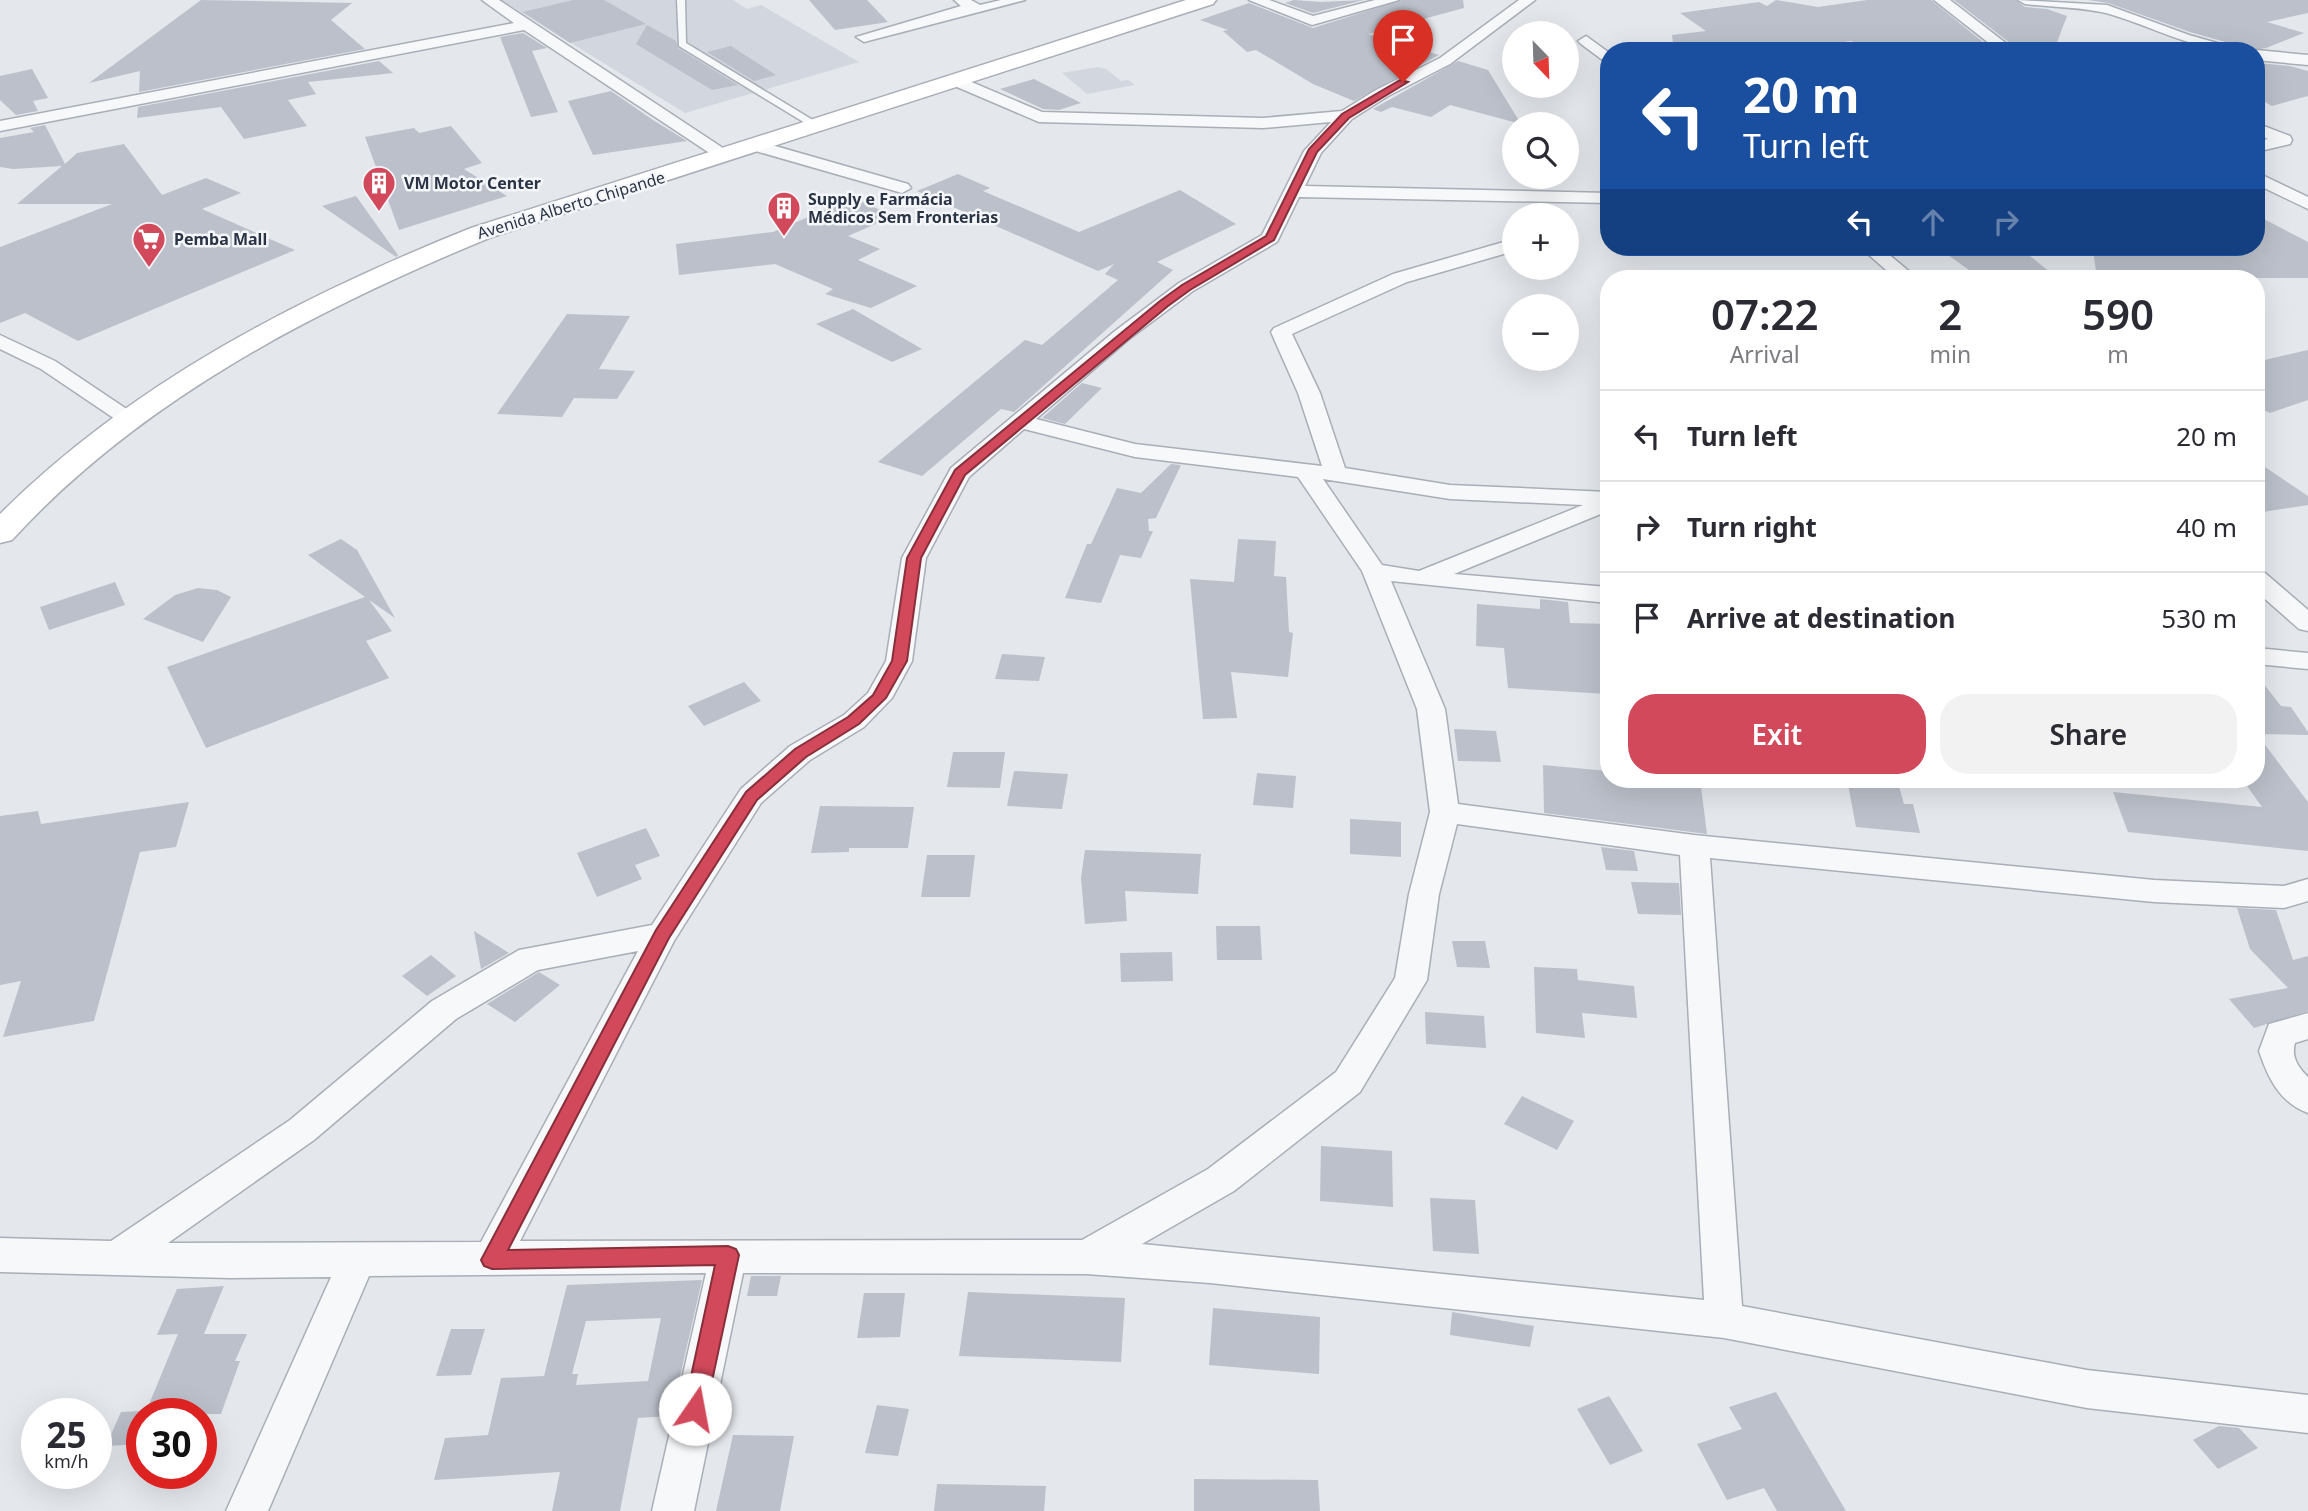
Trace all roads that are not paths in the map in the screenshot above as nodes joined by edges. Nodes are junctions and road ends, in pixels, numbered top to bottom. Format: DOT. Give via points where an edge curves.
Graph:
graph roads {
  1 [pos="489,0"];
  2 [pos="681,0"];
  3 [pos="1018,0"];
  4 [pos="1206,0"];
  5 [pos="1256,0"];
  6 [pos="1392,0"];
  7 [pos="1528,0"];
  8 [pos="1941,0"];
  9 [pos="2025,0"];
  10 [pos="967,3"];
  11 [pos="527,25"];
  12 [pos="864,37"];
  13 [pos="1586,41"];
  14 [pos="1997,42"];
  15 [pos="2199,42"];
  16 [pos="1600,53"];
  17 [pos="2265,57"];
  18 [pos="2308,60"];
  19 [pos="956,81"];
  20 [pos="1346,116"];
  21 [pos="0,127"];
  22 [pos="818,127"];
  23 [pos="2265,132"];
  24 [pos="2265,145"];
  25 [pos="758,146"];
  26 [pos="726,156"];
  27 [pos="2265,183"];
  28 [pos="902,188"];
  29 [pos="1292,191"];
  30 [pos="1600,198"];
  31 [pos="2308,204"];
  32 [pos="1502,249"];
  33 [pos="1880,256"];
  34 [pos="1897,270"];
  35 [pos="0,341"];
  36 [pos="129,418"];
  37 [pos="1020,421"];
  38 [pos="1305,470"];
  39 [pos="1336,474"];
  40 [pos="1600,500"];
  41 [pos="1600,503"];
  42 [pos="9,512"];
  43 [pos="0,533"];
  44 [pos="1374,571"];
  45 [pos="1421,579"];
  46 [pos="2265,586"];
  47 [pos="1600,594"];
  48 [pos="2308,622"];
  49 [pos="2265,657"];
  50 [pos="2308,661"];
  51 [pos="1445,812"];
  52 [pos="1694,846"];
  53 [pos="2308,890"];
  54 [pos="662,934"];
  55 [pos="2308,1026"];
  56 [pos="2308,1099"];
  57 [pos="0,1255"];
  58 [pos="728,1255"];
  59 [pos="118,1257"];
  60 [pos="1086,1257"];
  61 [pos="358,1258"];
  62 [pos="492,1260"];
  63 [pos="1724,1320"];
  64 [pos="2308,1414"];
  65 [pos="247,1511"];
  66 [pos="673,1511"];
  1 -- 11 [label="street"];
  2 -- 22 [label="lane" via="682,44"];
  3 -- 10 [label="street" via="978,9"];
  4 -- 19 [label="main road, Avenida Alberto Chipande"];
  5 -- 6 [label="street" via="1312,21"];
  7 -- 20 [label="street" via="1445,61"];
  8 -- 14 [label="street"];
  9 -- 15 [label="street" via="2107,9"];
  10 -- 12 [label="street"];
  11 -- 21 [label="street"];
  11 -- 26 [label="street"];
  13 -- 16 [label="street"];
  17 -- 18 [label="street"];
  19 -- 20 [label="street" via="1039,117 1263,123"];
  19 -- 22 [label="main road, Avenida Alberto Chipande"];
  20 -- 29 [label="street" via="1313,151"];
  22 -- 25 [label="main road, Avenida Alberto Chipande"];
  23 -- 24 [label="street" via="2284,140"];
  25 -- 26 [label="main road, Avenida Alberto Chipande"];
  25 -- 28 [label="street"];
  26 -- 36 [label="main road, Avenida Alberto Chipande" via="480,233 387,270 264,331"];
  27 -- 31 [label="street"];
  29 -- 30 [label="street"];
  29 -- 37 [label="street" via="1270,238 1186,287"];
  32 -- 39 [label="street" via="1400,278 1281,332"];
  33 -- 34 [label="street"];
  35 -- 36 [label="street" via="48,365"];
  36 -- 42 [label="main road, Avenida Alberto Chipande"];
  37 -- 38 [label="street" via="1127,451"];
  37 -- 54 [label="street" via="960,473 931,524 914,558 899,661 878,698 854,721 800,753 751,796"];
  38 -- 39 [label="street"];
  38 -- 44 [label="street"];
  39 -- 40 [label="street" via="1466,493"];
  41 -- 45 [label="street"];
  42 -- 43 [label="main road, Avenida Alberto Chipande"];
  44 -- 45 [label="street"];
  44 -- 51 [label="street" via="1431,709"];
  45 -- 47 [label="street"];
  46 -- 48 [label="street"];
  49 -- 50 [label="street"];
  51 -- 52 [label="street"];
  51 -- 60 [label="street" via="1424,894 1411,981 1348,1082 1221,1180"];
  52 -- 53 [label="street" via="2154,891 2284,897"];
  52 -- 63 [label="street"];
  54 -- 59 [label="street" via="530,959 455,1003 302,1130"];
  54 -- 62 [label="street"];
  55 -- 56 [label="street" via="2281,1033 2276,1051 2284,1074"];
  57 -- 59 [label="street"];
  58 -- 60 [label="street"];
  58 -- 62 [label="street"];
  58 -- 66 [label="street"];
  59 -- 61 [label="street" via="230,1261"];
  60 -- 63 [label="street"];
  61 -- 62 [label="street"];
  61 -- 65 [label="street"];
  63 -- 64 [label="street" via="2087,1389"];
}
